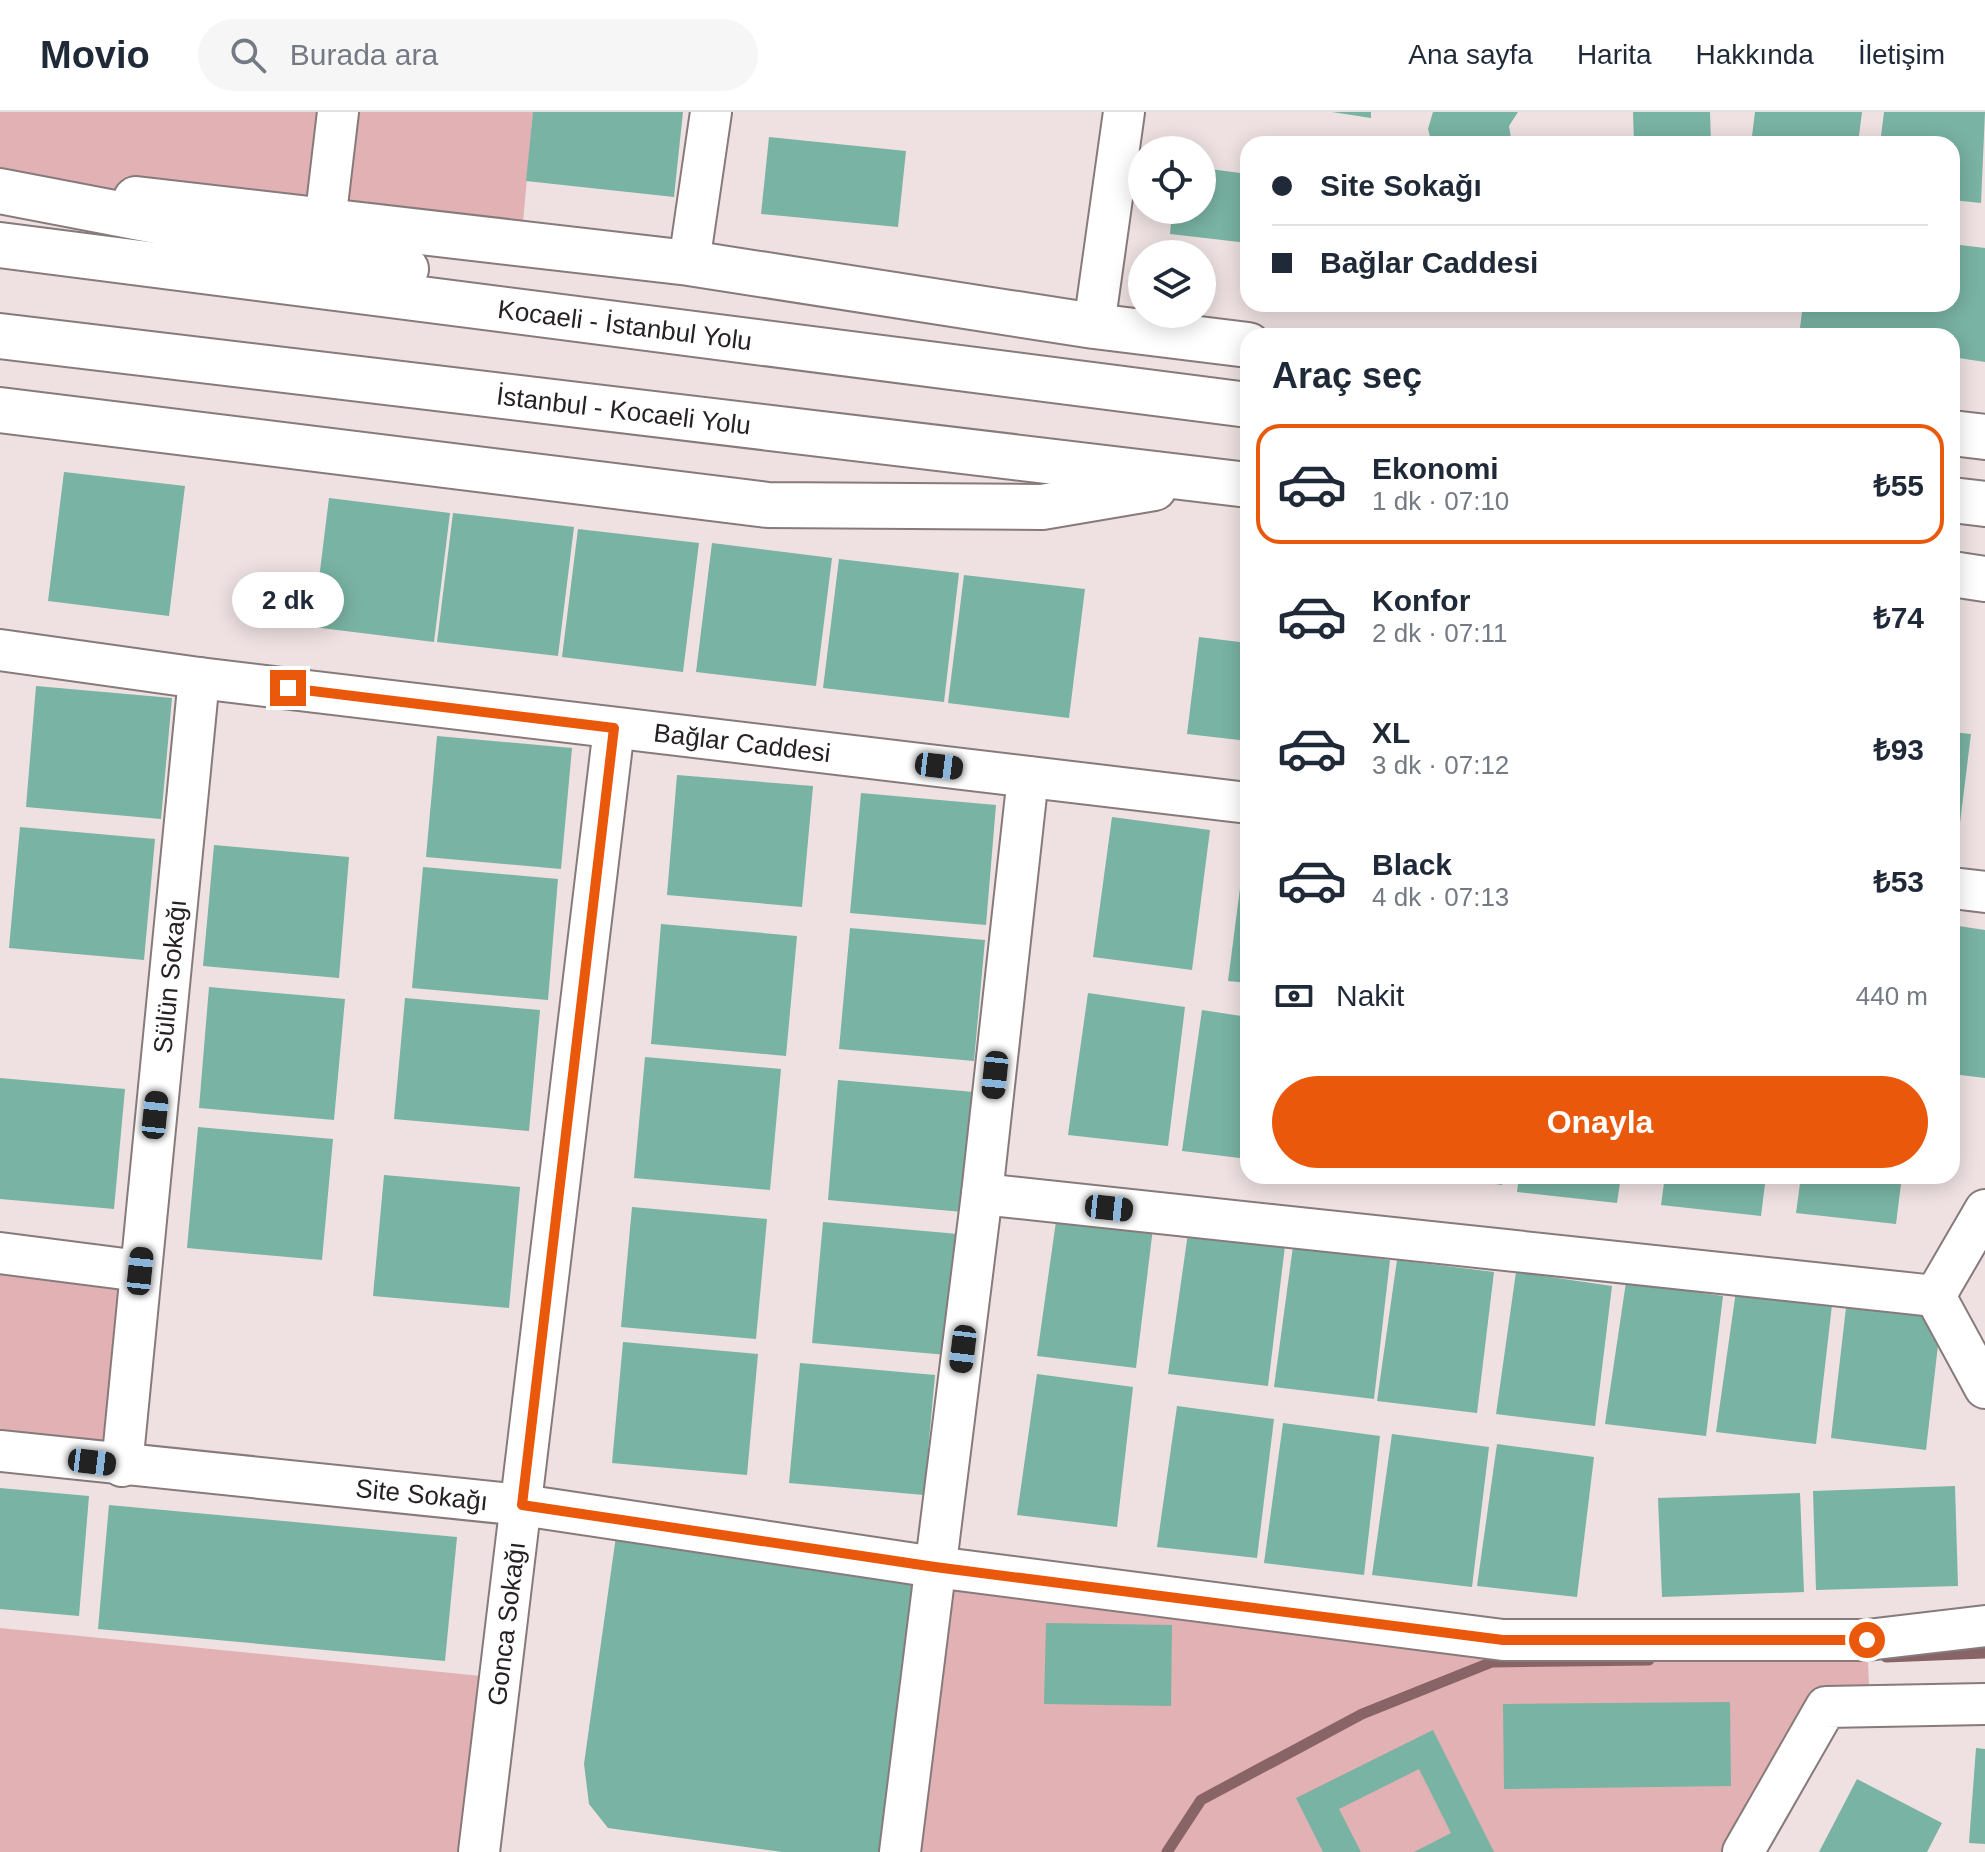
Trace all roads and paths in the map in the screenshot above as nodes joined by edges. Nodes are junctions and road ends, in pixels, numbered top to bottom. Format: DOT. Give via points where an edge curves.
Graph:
graph roads {
  1 [pos="338,112"];
  2 [pos="711,112"];
  3 [pos="1124,112"];
  4 [pos="0,183"];
  5 [pos="0,191"];
  6 [pos="325,222"];
  7 [pos="0,245"];
  8 [pos="689,263"];
  9 [pos="1094,326"];
  10 [pos="0,336"];
  11 [pos="1240,344"];
  12 [pos="821,348"];
  13 [pos="1240,404"];
  14 [pos="0,410"];
  15 [pos="1960,434"];
  16 [pos="1985,437"];
  17 [pos="1205,480"];
  18 [pos="1240,484"];
  19 [pos="1960,501"];
  20 [pos="1985,504"];
  21 [pos="1960,575"];
  22 [pos="1985,579"];
  23 [pos="0,650"];
  24 [pos="199,678"];
  25 [pos="614,728"];
  26 [pos="1028,777"];
  27 [pos="1240,802"];
  28 [pos="1960,889"];
  29 [pos="1985,892"];
  30 [pos="982,1194"];
  31 [pos="1985,1210"];
  32 [pos="0,1253"];
  33 [pos="140,1271"];
  34 [pos="1935,1296"];
  35 [pos="1985,1388"];
  36 [pos="0,1451"];
  37 [pos="122,1466"];
  38 [pos="522,1505"];
  39 [pos="935,1567"];
  40 [pos="1985,1626"];
  41 [pos="1985,1704"];
  42 [pos="479,1852"];
  43 [pos="900,1852"];
  44 [pos="1743,1852"];
  1 -- 6 [label="street"];
  2 -- 8 [label="street"];
  3 -- 9 [label="street"];
  4 -- 6 [label="main road"];
  5 -- 12 [label="main road"];
  6 -- 8 [label="main road"];
  7 -- 12 [label="main road, Kocaeli - İstanbul Yolu"];
  8 -- 9 [label="main road"];
  9 -- 11 [label="main road"];
  10 -- 17 [label="main road, İstanbul - Kocaeli Yolu"];
  12 -- 13 [label="main road, Kocaeli - İstanbul Yolu"];
  14 -- 17 [label="main road" via="768,505 1042,507"];
  15 -- 16 [label="main road"];
  17 -- 18 [label="main road, İstanbul - Kocaeli Yolu"];
  19 -- 20 [label="main road"];
  21 -- 22 [label="main road"];
  23 -- 24 [label="street, Bağlar Caddesi"];
  24 -- 25 [label="street, Bağlar Caddesi"];
  24 -- 33 [label="street, Sülün Sokağı"];
  25 -- 26 [label="street, Bağlar Caddesi"];
  25 -- 38 [label="street, Gonca Sokağı"];
  26 -- 27 [label="street, Bağlar Caddesi"];
  26 -- 30 [label="street"];
  28 -- 29 [label="street"];
  30 -- 34 [label="street"];
  30 -- 39 [label="street"];
  31 -- 34 [label="street"];
  32 -- 33 [label="street"];
  33 -- 37 [label="street, Sülün Sokağı"];
  34 -- 35 [label="street"];
  36 -- 37 [label="street, Site Sokağı"];
  37 -- 38 [label="street, Site Sokağı"];
  38 -- 39 [label="street, Site Sokağı"];
  38 -- 42 [label="street, Gonca Sokağı"];
  39 -- 40 [label="street, Site Sokağı" via="1503,1640 1867,1640"];
  39 -- 43 [label="street"];
  41 -- 44 [label="street" via="1826,1707"];
}
